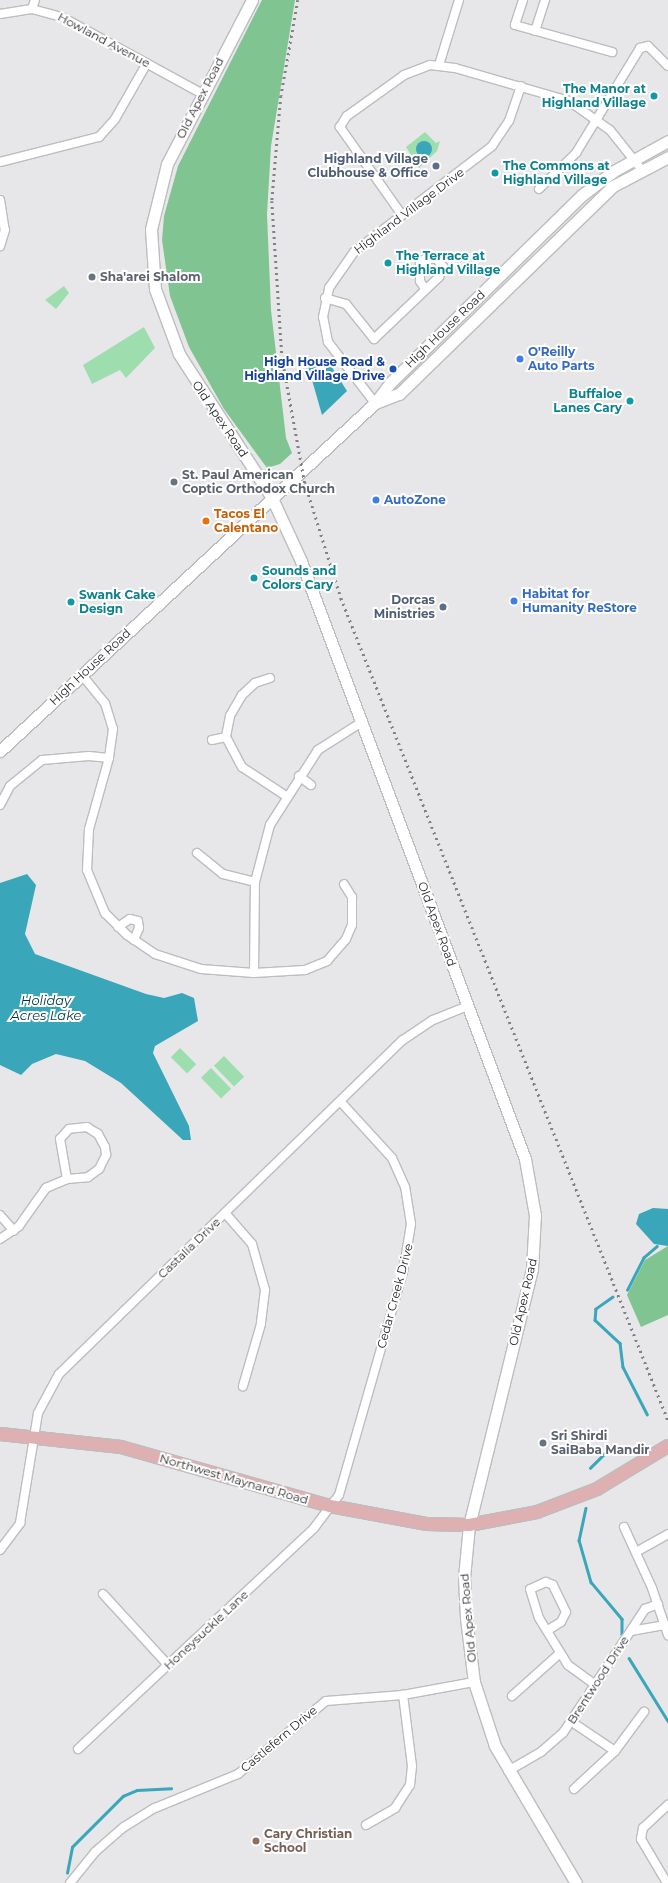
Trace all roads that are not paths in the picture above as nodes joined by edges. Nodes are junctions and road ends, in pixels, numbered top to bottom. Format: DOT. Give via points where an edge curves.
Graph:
graph roads {
  1 [pos="35,0"];
  2 [pos="252,0"];
  3 [pos="459,0"];
  4 [pos="523,0"];
  5 [pos="545,0"];
  6 [pos="32,9"];
  7 [pos="0,14"];
  8 [pos="536,31"];
  9 [pos="612,52"];
  10 [pos="147,63"];
  11 [pos="439,65"];
  12 [pos="668,66"];
  13 [pos="521,86"];
  14 [pos="201,93"];
  15 [pos="596,116"];
  16 [pos="668,141"];
  17 [pos="668,156"];
  18 [pos="634,158"];
  19 [pos="0,162"];
  20 [pos="641,169"];
  21 [pos="539,189"];
  22 [pos="0,200"];
  23 [pos="402,215"];
  24 [pos="0,246"];
  25 [pos="425,289"];
  26 [pos="325,298"];
  27 [pos="375,403"];
  28 [pos="271,496"];
  29 [pos="82,675"];
  30 [pos="270,678"];
  31 [pos="362,722"];
  32 [pos="226,737"];
  33 [pos="212,740"];
  34 [pos="0,751"];
  35 [pos="109,758"];
  36 [pos="299,776"];
  37 [pos="311,785"];
  38 [pos="286,796"];
  39 [pos="0,805"];
  40 [pos="197,853"];
  41 [pos="255,882"];
  42 [pos="344,884"];
  43 [pos="118,927"];
  44 [pos="134,940"];
  45 [pos="254,973"];
  46 [pos="467,1006"];
  47 [pos="340,1101"];
  48 [pos="67,1179"];
  49 [pos="225,1213"];
  50 [pos="0,1215"];
  51 [pos="14,1231"];
  52 [pos="0,1239"];
  53 [pos="243,1386"];
  54 [pos="0,1434"];
  55 [pos="33,1436"];
  56 [pos="668,1446"];
  57 [pos="330,1506"];
  58 [pos="469,1525"];
  59 [pos="624,1527"];
  60 [pos="668,1534"];
  61 [pos="0,1550"];
  62 [pos="636,1552"];
  63 [pos="103,1594"];
  64 [pos="658,1604"];
  65 [pos="665,1626"];
  66 [pos="548,1630"];
  67 [pos="631,1631"];
  68 [pos="668,1635"];
  69 [pos="559,1654"];
  70 [pos="168,1665"];
  71 [pos="474,1682"];
  72 [pos="593,1684"];
  73 [pos="404,1695"];
  74 [pos="512,1696"];
  75 [pos="644,1712"];
  76 [pos="572,1722"];
  77 [pos="78,1749"];
  78 [pos="615,1751"];
  79 [pos="508,1771"];
  80 [pos="574,1789"];
  81 [pos="668,1805"];
  82 [pos="366,1825"];
  83 [pos="70,1883"];
  84 [pos="576,1883"];
  85 [pos="667,1883"];
  1 -- 6 [label="street"];
  2 -- 14 [label="main road, Old Apex Road"];
  3 -- 11 [label="street"];
  4 -- 8 [label="street" via="515,25"];
  5 -- 8 [label="street"];
  6 -- 7 [label="street, Howland Avenue"];
  6 -- 10 [label="street, Howland Avenue" via="62,17"];
  8 -- 9 [label="street"];
  10 -- 14 [label="street, Howland Avenue"];
  10 -- 19 [label="street" via="115,118 99,137"];
  11 -- 13 [label="street"];
  11 -- 23 [label="street" via="417,68 404,75 347,116 340,125 341,132"];
  12 -- 15 [label="street" via="649,47 642,46"];
  13 -- 15 [label="street" via="569,101"];
  13 -- 23 [label="street, Highland Village Drive" via="509,122 492,146"];
  14 -- 28 [label="main road, Old Apex Road" via="167,164 156,199 151,239 155,289 179,354"];
  15 -- 18 [label="street"];
  15 -- 21 [label="street" via="570,162"];
  16 -- 18 [label="main road, High House Road"];
  17 -- 20 [label="main road, High House Road"];
  18 -- 20 [label="street"];
  18 -- 27 [label="main road, High House Road" via="582,195 390,383"];
  20 -- 27 [label="main road, High House Road" via="597,200 400,394"];
  22 -- 24 [label="street" via="5,230"];
  23 -- 26 [label="street, Highland Village Drive" via="348,258 333,279"];
  25 -- 26 [label="street" via="374,339 346,304"];
  26 -- 27 [label="street, Highland Village Drive" via="323,317 328,342"];
  27 -- 28 [label="main road, High House Road"];
  28 -- 29 [label="main road, High House Road"];
  28 -- 31 [label="main road, Old Apex Road" via="301,561"];
  29 -- 34 [label="main road, High House Road"];
  29 -- 35 [label="street" via="105,703 111,717 113,735"];
  30 -- 32 [label="street" via="255,683 242,695 230,716"];
  31 -- 36 [label="street" via="325,744"];
  31 -- 46 [label="main road, Old Apex Road"];
  32 -- 33 [label="street"];
  32 -- 38 [label="street" via="242,767"];
  35 -- 39 [label="street" via="89,756 42,760 10,786"];
  35 -- 43 [label="street" via="89,829 87,860 95,895"];
  36 -- 37 [label="street"];
  36 -- 38 [label="street"];
  38 -- 41 [label="street" via="262,843"];
  40 -- 41 [label="street" via="223,874"];
  41 -- 45 [label="street"];
  42 -- 45 [label="street" via="352,897 352,924 334,956 305,970"];
  43 -- 44 [label="street"];
  43 -- 44 [label="street" via="130,919 138,921 140,928"];
  44 -- 45 [label="street" via="155,954 186,964"];
  46 -- 47 [label="street, Castalia Drive" via="410,1034"];
  46 -- 58 [label="main road, Old Apex Road" via="518,1134 535,1215 532,1269"];
  47 -- 49 [label="street, Castalia Drive"];
  47 -- 57 [label="street, Cedar Creek Drive" via="392,1158 405,1187 411,1224 407,1257 343,1482"];
  48 -- 48 [label="street" via="60,1139 69,1128 87,1127 98,1134 106,1155 92,1176"];
  48 -- 51 [label="street" via="40,1193"];
  49 -- 53 [label="street" via="252,1244 265,1290 261,1324"];
  49 -- 55 [label="street, Castalia Drive" via="59,1374 41,1406"];
  50 -- 51 [label="street"];
  51 -- 52 [label="street"];
  54 -- 55 [label="main road, Northwest Maynard Road"];
  55 -- 57 [label="main road, Northwest Maynard Road" via="121,1447"];
  55 -- 61 [label="street, Castalia Drive" via="23,1512 15,1533"];
  56 -- 58 [label="main road, Northwest Maynard Road" via="597,1489 565,1502 537,1512"];
  57 -- 58 [label="main road, Northwest Maynard Road" via="396,1520"];
  57 -- 70 [label="street, Honeysuckle Lane" via="314,1528"];
  58 -- 71 [label="main road, Old Apex Road" via="464,1578"];
  59 -- 62 [label="street"];
  60 -- 62 [label="street"];
  62 -- 64 [label="street"];
  63 -- 70 [label="street"];
  64 -- 65 [label="street"];
  64 -- 67 [label="street, Brentwood Drive" via="645,1609"];
  65 -- 67 [label="street, Brentwood Drive"];
  65 -- 68 [label="street"];
  66 -- 66 [label="street" via="530,1593 533,1586 546,1582 553,1585 566,1612 561,1622"];
  66 -- 69 [label="street"];
  67 -- 72 [label="street, Brentwood Drive"];
  69 -- 72 [label="street" via="578,1674"];
  69 -- 74 [label="street"];
  70 -- 77 [label="street, Honeysuckle Lane"];
  71 -- 73 [label="street, Castlefern Drive"];
  71 -- 79 [label="main road, Old Apex Road" via="494,1746"];
  72 -- 76 [label="street, Brentwood Drive"];
  73 -- 82 [label="street" via="412,1766 410,1785 396,1808"];
  73 -- 83 [label="street, Castlefern Drive" via="326,1701 238,1774 155,1808 124,1827 95,1852"];
  75 -- 78 [label="street"];
  76 -- 78 [label="street"];
  76 -- 79 [label="street, Brentwood Drive" via="542,1751"];
  78 -- 80 [label="street"];
  79 -- 84 [label="main road, Old Apex Road"];
  81 -- 85 [label="street" via="643,1828 641,1839"];
}
